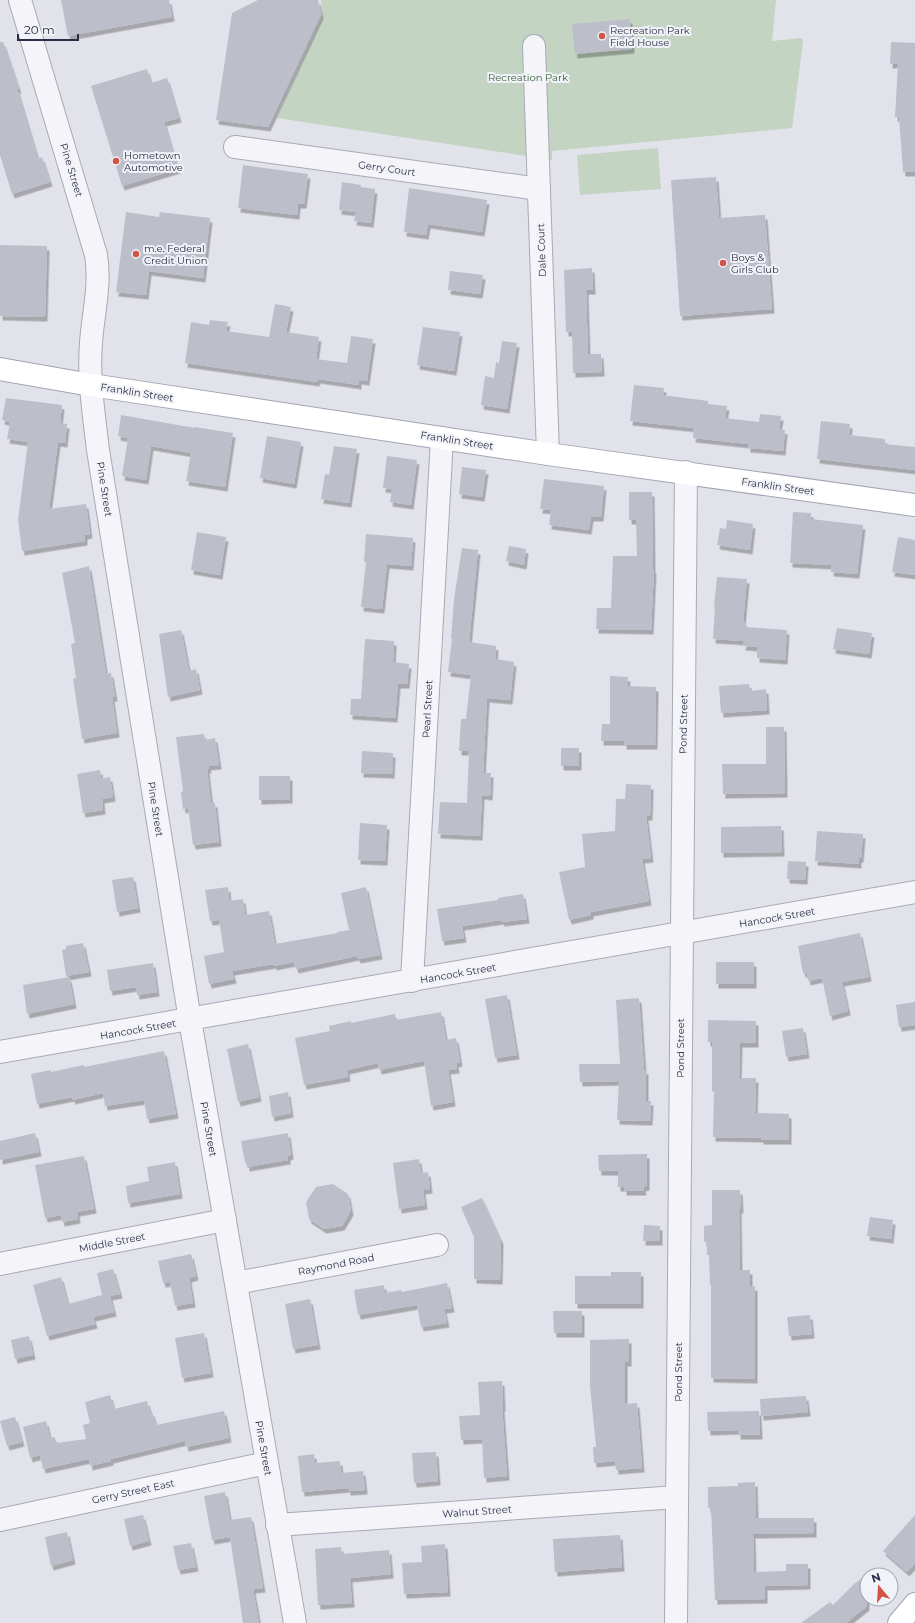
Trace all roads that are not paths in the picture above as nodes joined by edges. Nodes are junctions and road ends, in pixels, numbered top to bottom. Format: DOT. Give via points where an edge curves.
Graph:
graph roads {
  1 [pos="20,0"];
  2 [pos="534,46"];
  3 [pos="235,147"];
  4 [pos="539,189"];
  5 [pos="0,369"];
  6 [pos="91,385"];
  7 [pos="442,438"];
  8 [pos="548,454"];
  9 [pos="686,472"];
  10 [pos="915,505"];
  11 [pos="915,892"];
  12 [pos="681,933"];
  13 [pos="412,981"];
  14 [pos="190,1020"];
  15 [pos="0,1052"];
  16 [pos="225,1220"];
  17 [pos="437,1245"];
  18 [pos="0,1264"];
  19 [pos="236,1283"];
  20 [pos="267,1463"];
  21 [pos="677,1497"];
  22 [pos="0,1520"];
  23 [pos="278,1525"];
  24 [pos="295,1623"];
  25 [pos="676,1623"];
  1 -- 6 [label="street, Pine Street" via="96,255 98,277 91,344"];
  2 -- 4 [label="street, Dale Court"];
  3 -- 4 [label="street, Gerry Court"];
  4 -- 8 [label="street, Dale Court"];
  5 -- 6 [label="main road, Franklin Street"];
  6 -- 7 [label="main road, Franklin Street"];
  6 -- 14 [label="street, Pine Street" via="98,450"];
  7 -- 8 [label="main road, Franklin Street"];
  7 -- 13 [label="street, Pearl Street"];
  8 -- 9 [label="main road, Franklin Street"];
  9 -- 10 [label="main road, Franklin Street"];
  9 -- 12 [label="street, Pond Street"];
  11 -- 12 [label="street, Hancock Street"];
  12 -- 13 [label="street, Hancock Street"];
  12 -- 21 [label="street, Pond Street"];
  13 -- 14 [label="street, Hancock Street"];
  14 -- 15 [label="street, Hancock Street"];
  14 -- 16 [label="street, Pine Street"];
  16 -- 18 [label="street, Middle Street"];
  16 -- 19 [label="street, Pine Street"];
  17 -- 19 [label="street, Raymond Road"];
  19 -- 20 [label="street, Pine Street"];
  20 -- 22 [label="street, Gerry Street East"];
  20 -- 23 [label="street, Pine Street"];
  21 -- 23 [label="street, Walnut Street"];
  21 -- 25 [label="street, Pond Street"];
  23 -- 24 [label="street, Pine Street"];
}
